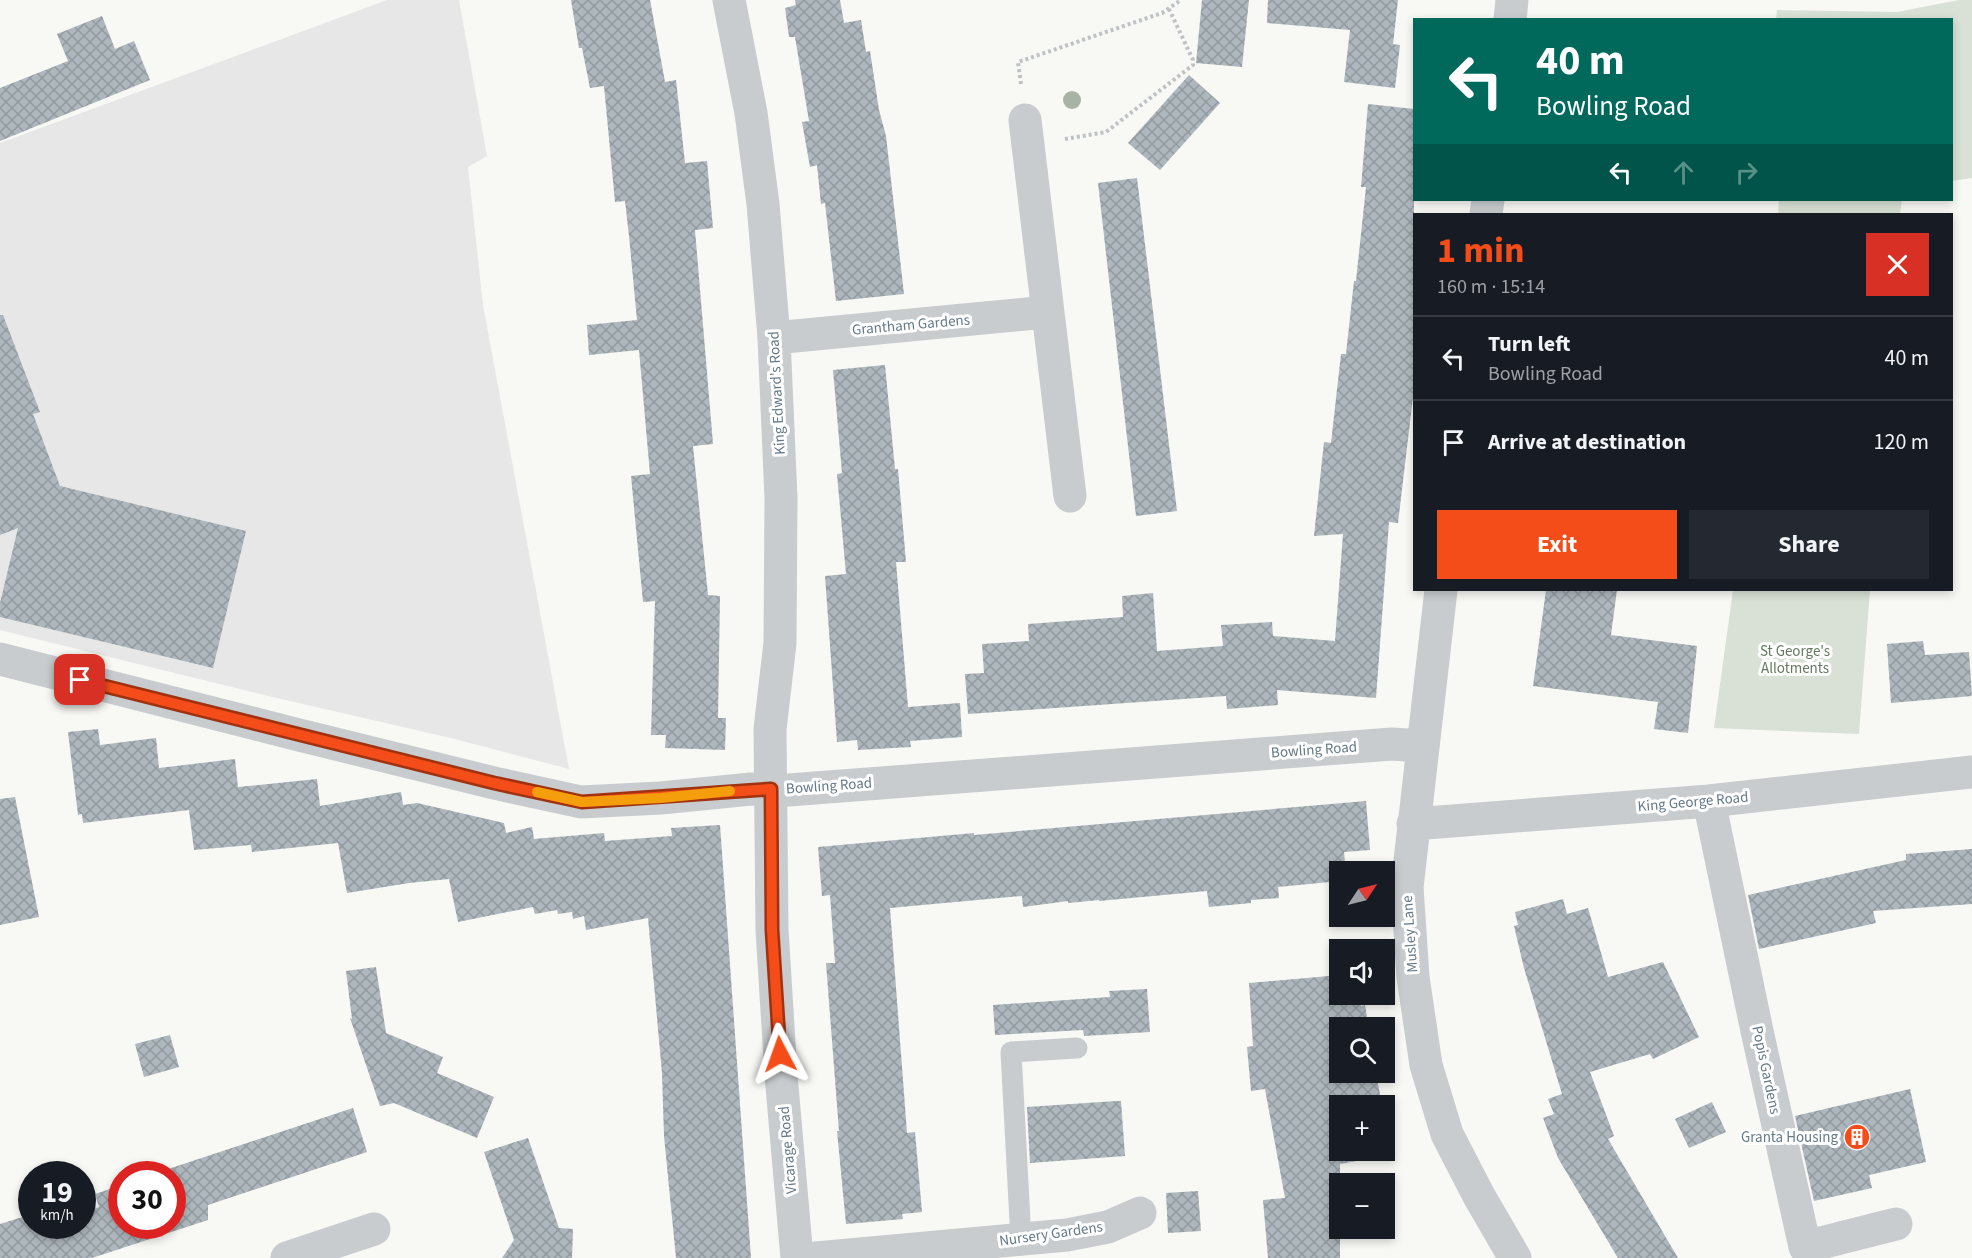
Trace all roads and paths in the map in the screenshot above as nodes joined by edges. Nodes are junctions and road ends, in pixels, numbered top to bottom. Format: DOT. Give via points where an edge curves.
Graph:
graph roads {
  1 [pos="729,0"];
  2 [pos="1181,0"];
  3 [pos="1512,0"];
  4 [pos="1169,9"];
  5 [pos="1510,18"];
  6 [pos="1027,132"];
  7 [pos="1047,312"];
  8 [pos="774,338"];
  9 [pos="1070,496"];
  10 [pos="1441,591"];
  11 [pos="0,658"];
  12 [pos="1422,746"];
  13 [pos="1972,772"];
  14 [pos="771,789"];
  15 [pos="1709,801"];
  16 [pos="1413,824"];
  17 [pos="1077,1048"];
  18 [pos="1140,1213"];
  19 [pos="1896,1224"];
  20 [pos="374,1229"];
  21 [pos="1021,1240"];
  22 [pos="287,1258"];
  23 [pos="797,1258"];
  24 [pos="816,1258"];
  25 [pos="1515,1258"];
  1 -- 8 [label="street, King Edward's Road" via="751,113"];
  2 -- 4 [label="path"];
  3 -- 5 [label="street"];
  4 -- 6 [label="path" via="1018,62"];
  4 -- 6 [label="path" via="1192,65 1106,132"];
  6 -- 7 [label="street"];
  7 -- 8 [label="street, Grantham Gardens"];
  7 -- 9 [label="street"];
  8 -- 14 [label="street, King Edward's Road" via="781,509 780,643 770,729"];
  10 -- 12 [label="street, Musley Lane"];
  11 -- 14 [label="street, Bowling Road" via="582,802"];
  12 -- 14 [label="street, Bowling Road" via="1392,744"];
  12 -- 16 [label="street, Musley Lane"];
  13 -- 15 [label="street, King George Road"];
  14 -- 23 [label="street, Vicarage Road" via="772,930"];
  15 -- 16 [label="street, King George Road"];
  15 -- 19 [label="street, Popis Gardens" via="1805,1246"];
  16 -- 25 [label="street, Musley Lane" via="1407,887 1413,977 1426,1065 1447,1134"];
  17 -- 21 [label="lane" via="1011,1052"];
  18 -- 21 [label="street, Nursery Gardens" via="1108,1227"];
  20 -- 22 [label="street"];
  21 -- 24 [label="street, Nursery Gardens"];
}
